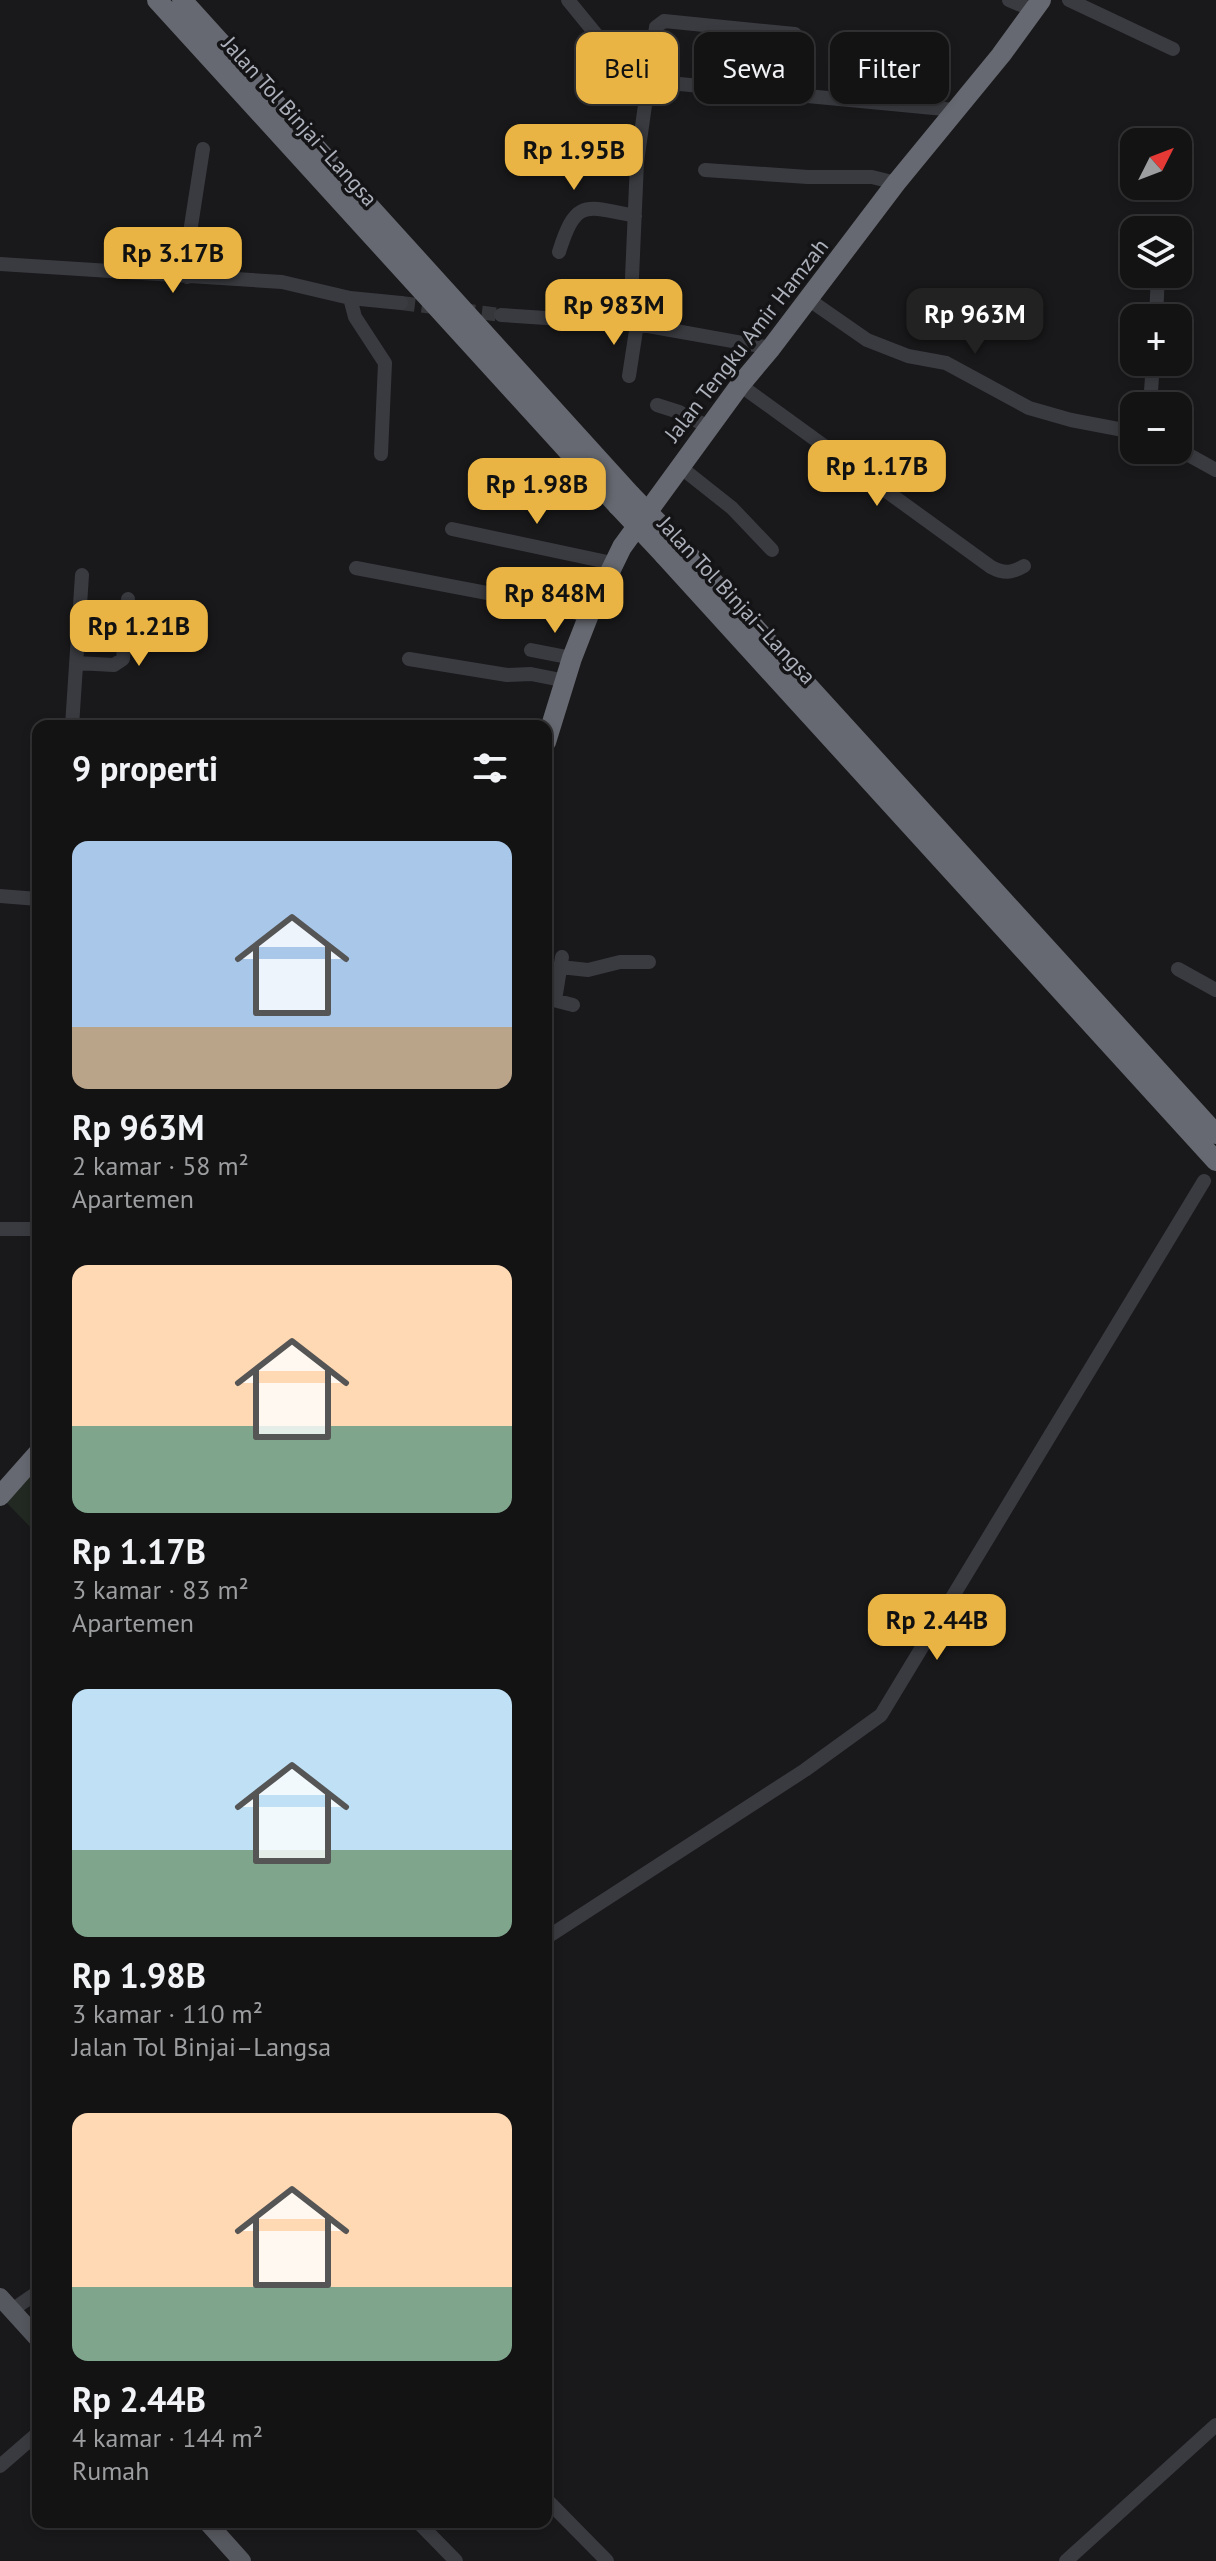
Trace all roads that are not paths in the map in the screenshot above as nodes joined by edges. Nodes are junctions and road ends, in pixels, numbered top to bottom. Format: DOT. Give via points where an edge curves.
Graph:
graph roads {
  1 [pos="157,0"];
  2 [pos="182,0"];
  3 [pos="568,0"];
  4 [pos="1009,0"];
  5 [pos="1069,0"];
  6 [pos="1038,5"];
  7 [pos="594,32"];
  8 [pos="655,32"];
  9 [pos="773,32"];
  10 [pos="1173,49"];
  11 [pos="678,84"];
  12 [pos="645,104"];
  13 [pos="955,110"];
  14 [pos="203,149"];
  15 [pos="705,170"];
  16 [pos="896,183"];
  17 [pos="635,216"];
  18 [pos="559,252"];
  19 [pos="0,264"];
  20 [pos="187,277"];
  21 [pos="350,298"];
  22 [pos="808,299"];
  23 [pos="401,303"];
  24 [pos="501,315"];
  25 [pos="634,324"];
  26 [pos="771,348"];
  27 [pos="629,376"];
  28 [pos="740,385"];
  29 [pos="657,405"];
  30 [pos="709,427"];
  31 [pos="1120,429"];
  32 [pos="381,454"];
  33 [pos="1192,457"];
  34 [pos="679,466"];
  35 [pos="1216,470"];
  36 [pos="624,500"];
  37 [pos="452,529"];
  38 [pos="772,550"];
  39 [pos="612,563"];
  40 [pos="1024,566"];
  41 [pos="356,568"];
  42 [pos="82,575"];
  43 [pos="128,599"];
  44 [pos="588,617"];
  45 [pos="531,650"];
  46 [pos="572,658"];
  47 [pos="409,659"];
  48 [pos="76,663"];
  49 [pos="566,681"];
  50 [pos="72,720"];
  51 [pos="552,724"];
  52 [pos="0,896"];
  53 [pos="32,899"];
  54 [pos="1019,932"];
  55 [pos="649,962"];
  56 [pos="1178,969"];
  57 [pos="1216,990"];
  58 [pos="552,992"];
  59 [pos="552,1000"];
  60 [pos="573,1005"];
  61 [pos="1216,1134"];
  62 [pos="1216,1161"];
  63 [pos="1204,1181"];
  64 [pos="0,1229"];
  65 [pos="32,1229"];
  66 [pos="32,1460"];
  67 [pos="0,1496"];
  68 [pos="552,1934"];
  69 [pos="32,2294"];
  70 [pos="6,2304"];
  71 [pos="32,2332"];
  72 [pos="1216,2425"];
  73 [pos="32,2438"];
  74 [pos="0,2466"];
  75 [pos="552,2505"];
  76 [pos="212,2528"];
  77 [pos="424,2528"];
  78 [pos="242,2561"];
  79 [pos="456,2561"];
  80 [pos="607,2561"];
  81 [pos="1066,2561"];
  1 -- 36 [label="highway, Jalan Tol Binjai–Langsa"];
  2 -- 36 [label="highway, Jalan Tol Binjai–Langsa"];
  3 -- 7 [label="street"];
  4 -- 6 [label="street"];
  5 -- 10 [label="street"];
  6 -- 13 [label="highway, Jalan Tengku Amir Hamzah"];
  8 -- 9 [label="street" via="662,22"];
  11 -- 13 [label="street"];
  12 -- 17 [label="street"];
  13 -- 16 [label="highway, Jalan Tengku Amir Hamzah"];
  14 -- 20 [label="street"];
  15 -- 16 [label="street" via="872,177"];
  16 -- 22 [label="highway, Jalan Tengku Amir Hamzah"];
  17 -- 18 [label="street" via="582,209 567,227"];
  17 -- 25 [label="street"];
  19 -- 20 [label="street"];
  20 -- 21 [label="street" via="282,282"];
  21 -- 23 [label="street"];
  21 -- 32 [label="street" via="355,317 385,363"];
  22 -- 26 [label="highway, Jalan Tengku Amir Hamzah"];
  22 -- 31 [label="street" via="867,340 946,363 1029,408"];
  24 -- 25 [label="street"];
  25 -- 26 [label="street"];
  25 -- 27 [label="street"];
  26 -- 28 [label="highway, Jalan Tengku Amir Hamzah"];
  28 -- 30 [label="highway, Jalan Tengku Amir Hamzah"];
  28 -- 40 [label="street" via="991,567 1013,572"];
  29 -- 30 [label="street"];
  30 -- 34 [label="highway, Jalan Tengku Amir Hamzah"];
  33 -- 35 [label="street"];
  34 -- 38 [label="street" via="732,508"];
  34 -- 39 [label="highway, Jalan Tengku Amir Hamzah"];
  36 -- 54 [label="highway, Jalan Tol Binjai–Langsa, bridge"];
  37 -- 39 [label="street"];
  39 -- 44 [label="highway, Jalan Tengku Amir Hamzah"];
  41 -- 44 [label="street" via="556,606"];
  42 -- 48 [label="street"];
  43 -- 48 [label="street" via="123,659 114,665"];
  44 -- 46 [label="highway, Jalan Tengku Amir Hamzah"];
  45 -- 46 [label="street"];
  46 -- 49 [label="highway, Jalan Tengku Amir Hamzah"];
  47 -- 49 [label="street"];
  48 -- 50 [label="street"];
  49 -- 51 [label="highway, Jalan Tengku Amir Hamzah"];
  52 -- 53 [label="street"];
  54 -- 61 [label="highway, Jalan Tol Binjai–Langsa"];
  54 -- 62 [label="highway, Jalan Tol Binjai–Langsa"];
  55 -- 58 [label="street" via="588,970 561,962"];
  56 -- 57 [label="street"];
  59 -- 60 [label="street"];
  63 -- 68 [label="street" via="881,1715"];
  64 -- 65 [label="street"];
  66 -- 67 [label="highway"];
  69 -- 70 [label="street"];
  70 -- 71 [label="main road"];
  72 -- 81 [label="street"];
  73 -- 74 [label="street"];
  75 -- 80 [label="street"];
  76 -- 78 [label="main road"];
  77 -- 79 [label="street"];
}
